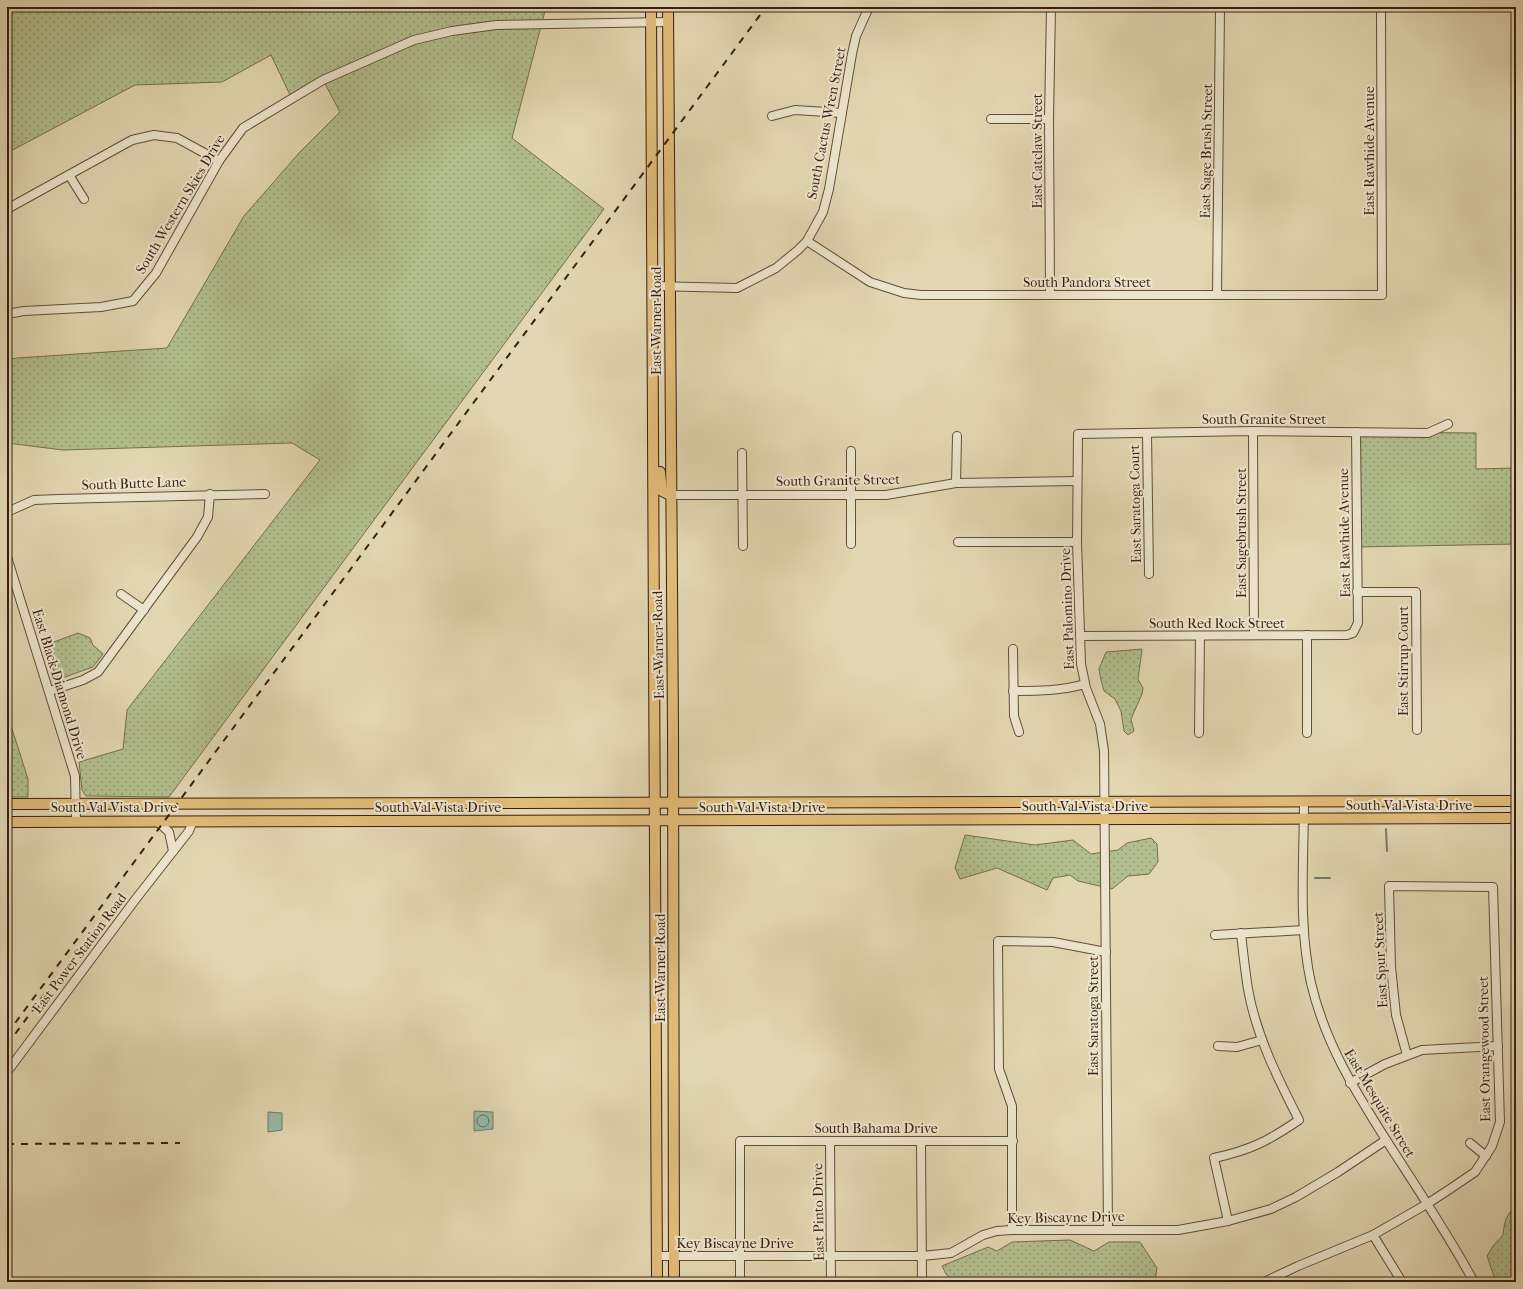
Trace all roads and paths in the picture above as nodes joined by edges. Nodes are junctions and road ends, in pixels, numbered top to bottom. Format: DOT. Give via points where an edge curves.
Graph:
graph roads {
  1 [pos="651,7"];
  2 [pos="668,7"];
  3 [pos="869,7"];
  4 [pos="1051,7"];
  5 [pos="1220,7"];
  6 [pos="1381,7"];
  7 [pos="651,21"];
  8 [pos="668,22"];
  9 [pos="842,113"];
  10 [pos="772,116"];
  11 [pos="991,119"];
  12 [pos="1049,119"];
  13 [pos="219,161"];
  14 [pos="69,175"];
  15 [pos="84,199"];
  16 [pos="7,209"];
  17 [pos="807,241"];
  18 [pos="652,286"];
  19 [pos="669,286"];
  20 [pos="1050,295"];
  21 [pos="1217,295"];
  22 [pos="1382,295"];
  23 [pos="7,314"];
  24 [pos="653,363"];
  25 [pos="670,363"];
  26 [pos="1448,424"];
  27 [pos="654,431"];
  28 [pos="1253,431"];
  29 [pos="1356,432"];
  30 [pos="1147,433"];
  31 [pos="1078,434"];
  32 [pos="957,436"];
  33 [pos="852,450"];
  34 [pos="742,453"];
  35 [pos="1077,481"];
  36 [pos="956,483"];
  37 [pos="210,494"];
  38 [pos="265,494"];
  39 [pos="670,495"];
  40 [pos="744,495"];
  41 [pos="851,495"];
  42 [pos="7,512"];
  43 [pos="958,542"];
  44 [pos="1078,542"];
  45 [pos="851,544"];
  46 [pos="743,546"];
  47 [pos="7,556"];
  48 [pos="1149,574"];
  49 [pos="1357,592"];
  50 [pos="121,594"];
  51 [pos="672,604"];
  52 [pos="654,605"];
  53 [pos="144,610"];
  54 [pos="1353,633"];
  55 [pos="1254,635"];
  56 [pos="1307,635"];
  57 [pos="1080,636"];
  58 [pos="1200,636"];
  59 [pos="1013,649"];
  60 [pos="1085,684"];
  61 [pos="50,691"];
  62 [pos="1013,691"];
  63 [pos="1416,730"];
  64 [pos="1019,732"];
  65 [pos="1199,733"];
  66 [pos="1307,733"];
  67 [pos="1304,801"];
  68 [pos="1516,801"];
  69 [pos="654,802"];
  70 [pos="674,802"];
  71 [pos="1105,802"];
  72 [pos="867,803"];
  73 [pos="7,804"];
  74 [pos="76,804"];
  75 [pos="227,804"];
  76 [pos="411,804"];
  77 [pos="1516,818"];
  78 [pos="1304,819"];
  79 [pos="866,820"];
  80 [pos="1105,820"];
  81 [pos="76,821"];
  82 [pos="156,821"];
  83 [pos="193,821"];
  84 [pos="411,821"];
  85 [pos="654,821"];
  86 [pos="674,821"];
  87 [pos="7,822"];
  88 [pos="227,822"];
  89 [pos="173,851"];
  90 [pos="1389,886"];
  91 [pos="1304,930"];
  92 [pos="1241,933"];
  93 [pos="1215,935"];
  94 [pos="1106,952"];
  95 [pos="656,977"];
  96 [pos="673,977"];
  97 [pos="1262,1040"];
  98 [pos="1218,1046"];
  99 [pos="1498,1046"];
  100 [pos="1407,1055"];
  101 [pos="7,1072"];
  102 [pos="657,1078"];
  103 [pos="673,1078"];
  104 [pos="1350,1083"];
  105 [pos="1386,1140"];
  106 [pos="1013,1141"];
  107 [pos="830,1142"];
  108 [pos="921,1142"];
  109 [pos="1470,1144"];
  110 [pos="1486,1156"];
  111 [pos="1427,1204"];
  112 [pos="1228,1222"];
  113 [pos="1108,1229"];
  114 [pos="1012,1230"];
  115 [pos="1374,1235"];
  116 [pos="657,1256"];
  117 [pos="674,1256"];
  118 [pos="740,1256"];
  119 [pos="831,1256"];
  120 [pos="922,1256"];
  121 [pos="657,1282"];
  122 [pos="674,1282"];
  123 [pos="740,1282"];
  124 [pos="831,1282"];
  125 [pos="922,1282"];
  126 [pos="1264,1282"];
  127 [pos="1402,1282"];
  128 [pos="1474,1282"];
  1 -- 7 [label="main road, East Warner Road"];
  2 -- 8 [label="main road, East Warner Road"];
  3 -- 9 [label="street, South Cactus Wren Street" via="856,36"];
  4 -- 12 [label="street, East Catclaw Street"];
  5 -- 21 [label="street, East Sage Brush Street"];
  6 -- 22 [label="street, East Rawhide Avenue"];
  7 -- 8 [label="street, South Western Skies Drive"];
  7 -- 13 [label="street, South Western Skies Drive" via="496,25 452,31 414,40 323,80 243,128"];
  7 -- 18 [label="main road, East Warner Road"];
  8 -- 19 [label="main road, East Warner Road"];
  9 -- 10 [label="street" via="795,110"];
  9 -- 17 [label="street, South Cactus Wren Street" via="828,195 823,212"];
  11 -- 12 [label="street"];
  12 -- 20 [label="street, East Catclaw Street"];
  13 -- 14 [label="street" via="176,138 154,135 132,140"];
  13 -- 23 [label="street, South Western Skies Drive" via="156,273 133,301 101,307 24,310"];
  14 -- 15 [label="street"];
  14 -- 16 [label="street"];
  17 -- 19 [label="street, South Cactus Wren Street" via="776,268 737,288"];
  17 -- 20 [label="street, South Pandora Street" via="870,282 904,293"];
  18 -- 19 [label="street, South Cactus Wren Street"];
  18 -- 24 [label="main road, East Warner Road"];
  19 -- 25 [label="main road, East Warner Road"];
  20 -- 21 [label="street, South Pandora Street"];
  21 -- 22 [label="street, South Pandora Street"];
  24 -- 25 [label="main road"];
  24 -- 27 [label="main road, East Warner Road"];
  25 -- 39 [label="main road, East Warner Road"];
  26 -- 29 [label="street, South Granite Street" via="1428,433"];
  27 -- 39 [label="main road" via="661,488"];
  27 -- 52 [label="main road, East Warner Road"];
  28 -- 29 [label="street, South Granite Street"];
  28 -- 30 [label="street, South Granite Street"];
  28 -- 55 [label="street, East Sagebrush Street"];
  29 -- 49 [label="street, East Rawhide Avenue"];
  30 -- 31 [label="street, South Granite Street"];
  30 -- 48 [label="street, East Saratoga Court"];
  31 -- 35 [label="street, East Palomino Drive"];
  32 -- 36 [label="street"];
  33 -- 41 [label="street"];
  34 -- 40 [label="street"];
  35 -- 36 [label="street, South Granite Street"];
  35 -- 44 [label="street, East Palomino Drive"];
  36 -- 41 [label="street, South Granite Street" via="897,494"];
  37 -- 38 [label="street, South Butte Lane"];
  37 -- 42 [label="street, South Butte Lane" via="34,500"];
  37 -- 53 [label="street" via="208,517 197,537"];
  39 -- 40 [label="street, South Granite Street"];
  39 -- 51 [label="main road, East Warner Road"];
  40 -- 41 [label="street, South Granite Street"];
  40 -- 46 [label="street"];
  41 -- 45 [label="street"];
  43 -- 44 [label="street"];
  44 -- 57 [label="street, East Palomino Drive"];
  47 -- 61 [label="street, East Black Diamond Drive"];
  49 -- 54 [label="street, East Rawhide Avenue" via="1358,623"];
  49 -- 63 [label="street, East Stirrup Court" via="1416,592"];
  50 -- 53 [label="street"];
  51 -- 52 [label="main road"];
  51 -- 70 [label="main road, East Warner Road"];
  52 -- 69 [label="main road, East Warner Road"];
  53 -- 61 [label="street" via="98,672"];
  54 -- 56 [label="street, South Red Rock Street"];
  55 -- 56 [label="street, South Red Rock Street"];
  55 -- 58 [label="street, South Red Rock Street"];
  56 -- 66 [label="street"];
  57 -- 58 [label="street, South Red Rock Street"];
  57 -- 60 [label="street, East Palomino Drive"];
  58 -- 65 [label="street"];
  59 -- 62 [label="street"];
  60 -- 62 [label="street" via="1050,691"];
  60 -- 71 [label="street, East Palomino Drive" via="1100,724 1104,751"];
  61 -- 74 [label="street, East Black Diamond Drive" via="75,776"];
  62 -- 64 [label="street" via="1014,716"];
  67 -- 68 [label="main road, South Val Vista Drive"];
  67 -- 71 [label="main road, South Val Vista Drive"];
  67 -- 78 [label="street, East Mesquite Street"];
  69 -- 70 [label="main road, South Val Vista Drive"];
  69 -- 76 [label="main road, South Val Vista Drive"];
  69 -- 85 [label="main road, East Warner Road"];
  70 -- 72 [label="main road, South Val Vista Drive"];
  70 -- 86 [label="main road, East Warner Road"];
  71 -- 72 [label="main road, South Val Vista Drive"];
  71 -- 80 [label="street, East Saratoga Street"];
  72 -- 79 [label="main road"];
  73 -- 74 [label="main road, South Val Vista Drive"];
  74 -- 75 [label="main road, South Val Vista Drive"];
  74 -- 81 [label="street, East Black Diamond Drive"];
  75 -- 76 [label="main road, South Val Vista Drive"];
  75 -- 88 [label="main road"];
  76 -- 84 [label="main road"];
  77 -- 78 [label="main road, South Val Vista Drive"];
  78 -- 80 [label="main road, South Val Vista Drive"];
  78 -- 91 [label="street, East Mesquite Street"];
  79 -- 80 [label="main road, South Val Vista Drive"];
  79 -- 86 [label="main road, South Val Vista Drive"];
  80 -- 94 [label="street, East Saratoga Street"];
  81 -- 82 [label="main road, South Val Vista Drive"];
  81 -- 87 [label="main road, South Val Vista Drive"];
  82 -- 83 [label="main road, South Val Vista Drive"];
  82 -- 89 [label="street" via="169,832"];
  83 -- 88 [label="main road, South Val Vista Drive"];
  83 -- 89 [label="street, East Power Station Road"];
  84 -- 85 [label="main road, South Val Vista Drive"];
  84 -- 88 [label="main road, South Val Vista Drive"];
  85 -- 86 [label="main road, South Val Vista Drive"];
  85 -- 95 [label="main road, East Warner Road"];
  86 -- 96 [label="main road, East Warner Road"];
  89 -- 101 [label="street, East Power Station Road"];
  90 -- 99 [label="street, East Orangewood Street" via="1493,887"];
  90 -- 100 [label="street, East Spur Street" via="1391,967 1396,1015"];
  91 -- 92 [label="street"];
  91 -- 104 [label="street, East Mesquite Street" via="1311,982 1321,1019"];
  92 -- 93 [label="street"];
  92 -- 97 [label="street" via="1248,990"];
  94 -- 106 [label="street" via="1053,942 998,941 999,1069 1012,1106"];
  94 -- 113 [label="street, East Saratoga Street"];
  95 -- 96 [label="main road"];
  95 -- 102 [label="main road, East Warner Road"];
  96 -- 103 [label="main road, East Warner Road"];
  97 -- 98 [label="street" via="1236,1047"];
  97 -- 112 [label="street" via="1278,1080 1299,1120 1269,1140 1242,1152 1214,1158"];
  99 -- 100 [label="street" via="1422,1050"];
  99 -- 110 [label="street, East Orangewood Street" via="1500,1122"];
  100 -- 104 [label="street"];
  102 -- 103 [label="main road"];
  102 -- 116 [label="main road, East Warner Road"];
  103 -- 117 [label="main road, East Warner Road"];
  104 -- 105 [label="street, East Mesquite Street"];
  105 -- 111 [label="street, East Mesquite Street"];
  105 -- 112 [label="street, Key Biscayne Drive" via="1296,1197"];
  106 -- 108 [label="street, South Bahama Drive"];
  106 -- 114 [label="street"];
  107 -- 108 [label="street, South Bahama Drive"];
  107 -- 118 [label="street, South Bahama Drive" via="740,1141"];
  107 -- 119 [label="street, East Pinto Drive"];
  108 -- 120 [label="street"];
  109 -- 110 [label="street"];
  110 -- 111 [label="street, East Orangewood Street" via="1475,1172"];
  111 -- 115 [label="street"];
  111 -- 128 [label="street, East Mesquite Street"];
  112 -- 113 [label="street, Key Biscayne Drive" via="1178,1230"];
  113 -- 114 [label="street, Key Biscayne Drive"];
  114 -- 120 [label="street, Key Biscayne Drive" via="983,1235 950,1253"];
  115 -- 126 [label="street"];
  115 -- 127 [label="street"];
  116 -- 117 [label="street, Key Biscayne Drive"];
  116 -- 121 [label="main road, East Warner Road"];
  117 -- 118 [label="street, Key Biscayne Drive"];
  117 -- 122 [label="main road, East Warner Road"];
  118 -- 119 [label="street, Key Biscayne Drive"];
  118 -- 123 [label="street"];
  119 -- 120 [label="street, Key Biscayne Drive"];
  119 -- 124 [label="street, East Pinto Drive"];
  120 -- 125 [label="street"];
}
